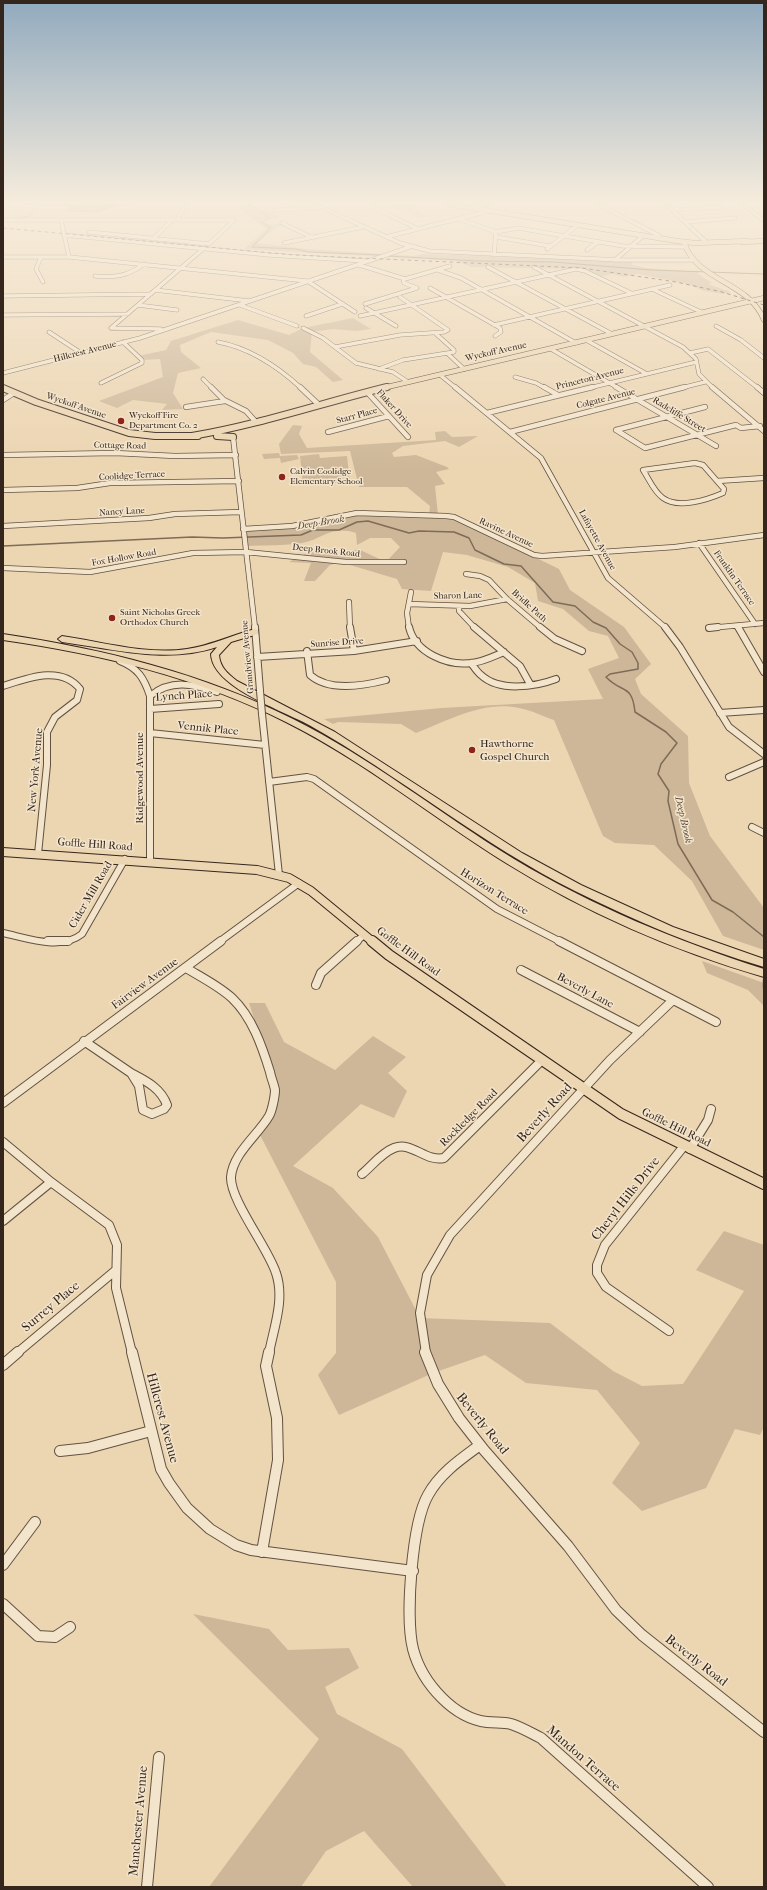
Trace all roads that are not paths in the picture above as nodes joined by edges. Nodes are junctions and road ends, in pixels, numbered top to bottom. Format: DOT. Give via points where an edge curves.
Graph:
graph roads {
  1 [pos="174,292"];
  2 [pos="278,292"];
  3 [pos="325,292"];
  4 [pos="405,292"];
  5 [pos="437,292"];
  6 [pos="472,292"];
  7 [pos="486,292"];
  8 [pos="534,292"];
  9 [pos="581,292"];
  10 [pos="635,292"];
  11 [pos="659,292"];
  12 [pos="740,292"];
  13 [pos="631,293"];
  14 [pos="151,294"];
  15 [pos="743,294"];
  16 [pos="3,296"];
  17 [pos="400,297"];
  18 [pos="447,298"];
  19 [pos="764,298"];
  20 [pos="251,301"];
  21 [pos="598,301"];
  22 [pos="752,301"];
  23 [pos="342,304"];
  24 [pos="138,305"];
  25 [pos="240,305"];
  26 [pos="412,305"];
  27 [pos="564,309"];
  28 [pos="177,310"];
  29 [pos="355,312"];
  30 [pos="701,312"];
  31 [pos="375,313"];
  32 [pos="128,314"];
  33 [pos="3,315"];
  34 [pos="306,316"];
  35 [pos="360,316"];
  36 [pos="530,317"];
  37 [pos="764,320"];
  38 [pos="494,325"];
  39 [pos="297,326"];
  40 [pos="396,326"];
  41 [pos="646,326"];
  42 [pos="716,326"];
  43 [pos="303,328"];
  44 [pos="168,329"];
  45 [pos="49,332"];
  46 [pos="436,333"];
  47 [pos="612,334"];
  48 [pos="495,336"];
  49 [pos="586,340"];
  50 [pos="123,342"];
  51 [pos="218,342"];
  52 [pos="576,343"];
  53 [pos="335,348"];
  54 [pos="551,349"];
  55 [pos="81,353"];
  56 [pos="690,353"];
  57 [pos="448,354"];
  58 [pos="764,358"];
  59 [pos="696,362"];
  60 [pos="379,369"];
  61 [pos="464,369"];
  62 [pos="3,373"];
  63 [pos="440,374"];
  64 [pos="647,374"];
  65 [pos="515,378"];
  66 [pos="203,379"];
  67 [pos="408,382"];
  68 [pos="705,382"];
  69 [pos="101,383"];
  70 [pos="609,383"];
  71 [pos="3,388"];
  72 [pos="367,392"];
  73 [pos="14,393"];
  74 [pos="764,393"];
  75 [pos="558,395"];
  76 [pos="3,400"];
  77 [pos="637,400"];
  78 [pos="225,401"];
  79 [pos="318,404"];
  80 [pos="186,407"];
  81 [pos="705,407"];
  82 [pos="487,412"];
  83 [pos="389,416"];
  84 [pos="667,417"];
  85 [pos="268,418"];
  86 [pos="256,421"];
  87 [pos="764,425"];
  88 [pos="758,426"];
  89 [pos="764,431"];
  90 [pos="328,432"];
  91 [pos="510,432"];
  92 [pos="230,434"];
  93 [pos="698,435"];
  94 [pos="192,436"];
  95 [pos="408,437"];
  96 [pos="716,446"];
  97 [pos="3,455"];
  98 [pos="236,455"];
  99 [pos="764,478"];
  100 [pos="239,481"];
  101 [pos="717,481"];
  102 [pos="3,490"];
  103 [pos="241,512"];
  104 [pos="3,526"];
  105 [pos="243,529"];
  106 [pos="764,535"];
  107 [pos="699,543"];
  108 [pos="246,552"];
  109 [pos="592,552"];
  110 [pos="404,562"];
  111 [pos="3,568"];
  112 [pos="466,574"];
  113 [pos="411,592"];
  114 [pos="507,599"];
  115 [pos="349,602"];
  116 [pos="409,604"];
  117 [pos="459,606"];
  118 [pos="764,623"];
  119 [pos="755,624"];
  120 [pos="737,626"];
  121 [pos="709,628"];
  122 [pos="3,631"];
  123 [pos="255,632"];
  124 [pos="43,636"];
  125 [pos="3,637"];
  126 [pos="416,639"];
  127 [pos="70,647"];
  128 [pos="354,649"];
  129 [pos="582,651"];
  130 [pos="308,652"];
  131 [pos="504,652"];
  132 [pos="256,655"];
  133 [pos="471,664"];
  134 [pos="764,672"];
  135 [pos="556,679"];
  136 [pos="386,680"];
  137 [pos="530,684"];
  138 [pos="3,686"];
  139 [pos="150,696"];
  140 [pos="219,704"];
  141 [pos="262,707"];
  142 [pos="150,709"];
  143 [pos="764,710"];
  144 [pos="720,713"];
  145 [pos="150,733"];
  146 [pos="265,745"];
  147 [pos="764,754"];
  148 [pos="764,762"];
  149 [pos="729,777"];
  150 [pos="269,782"];
  151 [pos="752,827"];
  152 [pos="764,833"];
  153 [pos="3,852"];
  154 [pos="38,854"];
  155 [pos="125,859"];
  156 [pos="150,861"];
  157 [pos="279,874"];
  158 [pos="299,883"];
  159 [pos="3,933"];
  160 [pos="364,935"];
  161 [pos="764,963"];
  162 [pos="186,968"];
  163 [pos="521,970"];
  164 [pos="764,973"];
  165 [pos="316,985"];
  166 [pos="672,1001"];
  167 [pos="716,1022"];
  168 [pos="640,1032"];
  169 [pos="84,1041"];
  170 [pos="542,1060"];
  171 [pos="131,1073"];
  172 [pos="584,1089"];
  173 [pos="3,1103"];
  174 [pos="711,1109"];
  175 [pos="3,1142"];
  176 [pos="687,1147"];
  177 [pos="362,1174"];
  178 [pos="51,1182"];
  179 [pos="764,1184"];
  180 [pos="3,1221"];
  181 [pos="116,1270"];
  182 [pos="669,1331"];
  183 [pos="3,1365"];
  184 [pos="151,1431"];
  185 [pos="480,1445"];
  186 [pos="60,1451"];
  187 [pos="34,1522"];
  188 [pos="262,1552"];
  189 [pos="3,1565"];
  190 [pos="413,1571"];
  191 [pos="3,1604"];
  192 [pos="70,1627"];
  193 [pos="764,1732"];
  194 [pos="159,1757"];
  195 [pos="147,1887"];
  196 [pos="708,1887"];
  1 -- 20 [label="street"];
  2 -- 20 [label="street, Hillcrest Avenue"];
  3 -- 23 [label="street"];
  4 -- 31 [label="street" via="365,306"];
  5 -- 18 [label="street"];
  6 -- 18 [label="street"];
  7 -- 36 [label="street"];
  8 -- 27 [label="street"];
  9 -- 21 [label="street"];
  10 -- 13 [label="street"];
  11 -- 30 [label="street"];
  12 -- 15 [label="main road"];
  13 -- 21 [label="street"];
  14 -- 16 [label="street"];
  14 -- 24 [label="street"];
  15 -- 19 [label="main road"];
  15 -- 22 [label="main road"];
  17 -- 26 [label="street"];
  18 -- 26 [label="street"];
  18 -- 38 [label="street"];
  19 -- 22 [label="main road, Wyckoff Avenue"];
  20 -- 25 [label="street, Hillcrest Avenue"];
  21 -- 27 [label="street"];
  21 -- 41 [label="street"];
  22 -- 30 [label="main road, Wyckoff Avenue"];
  22 -- 37 [label="main road"];
  23 -- 29 [label="street"];
  23 -- 34 [label="street"];
  24 -- 28 [label="street"];
  24 -- 32 [label="street"];
  25 -- 39 [label="street"];
  25 -- 44 [label="street, Hillcrest Avenue"];
  26 -- 31 [label="street"];
  26 -- 46 [label="street" via="449,329"];
  27 -- 36 [label="street"];
  27 -- 47 [label="street"];
  30 -- 41 [label="main road, Wyckoff Avenue"];
  31 -- 35 [label="street"];
  31 -- 40 [label="street"];
  32 -- 33 [label="street"];
  32 -- 44 [label="street" via="111,328"];
  36 -- 38 [label="street"];
  36 -- 52 [label="street"];
  38 -- 48 [label="street" via="502,331"];
  41 -- 47 [label="main road, Wyckoff Avenue"];
  41 -- 56 [label="street"];
  42 -- 58 [label="street" via="741,340"];
  43 -- 53 [label="street"];
  44 -- 50 [label="street, Hillcrest Avenue"];
  45 -- 55 [label="street"];
  46 -- 53 [label="street" via="400,336"];
  46 -- 57 [label="street" via="454,350"];
  47 -- 49 [label="main road, Wyckoff Avenue"];
  49 -- 52 [label="main road, Wyckoff Avenue"];
  49 -- 64 [label="street"];
  50 -- 55 [label="street, Hillcrest Avenue"];
  50 -- 69 [label="street" via="142,360 142,363"];
  51 -- 79 [label="street" via="240,347 282,371"];
  52 -- 54 [label="main road, Wyckoff Avenue"];
  53 -- 60 [label="street" via="356,363"];
  54 -- 61 [label="main road, Wyckoff Avenue"];
  54 -- 70 [label="street, Radcliffe Street"];
  55 -- 62 [label="street, Hillcrest Avenue"];
  56 -- 59 [label="street"];
  56 -- 74 [label="street" via="708,349"];
  57 -- 60 [label="street" via="403,360"];
  57 -- 61 [label="street"];
  59 -- 64 [label="street, Princeton Avenue"];
  59 -- 68 [label="street" via="699,374"];
  60 -- 67 [label="street" via="393,372"];
  61 -- 63 [label="main road, Wyckoff Avenue"];
  63 -- 67 [label="main road, Wyckoff Avenue"];
  63 -- 82 [label="street, Lafayette Avenue"];
  64 -- 70 [label="street, Princeton Avenue"];
  65 -- 75 [label="street" via="536,383"];
  66 -- 78 [label="street"];
  67 -- 72 [label="main road, Wyckoff Avenue"];
  68 -- 77 [label="street, Colgate Avenue"];
  68 -- 88 [label="street"];
  70 -- 75 [label="street, Princeton Avenue"];
  70 -- 77 [label="street, Radcliffe Street"];
  71 -- 73 [label="main road, Wyckoff Avenue"];
  72 -- 79 [label="main road, Wyckoff Avenue"];
  72 -- 83 [label="street, Flaker Drive"];
  73 -- 76 [label="street"];
  73 -- 94 [label="main road, Wyckoff Avenue" via="130,433"];
  75 -- 82 [label="street, Princeton Avenue"];
  77 -- 84 [label="street, Radcliffe Street"];
  77 -- 91 [label="street, Colgate Avenue"];
  78 -- 80 [label="street"];
  78 -- 86 [label="street" via="246,411"];
  79 -- 85 [label="main road, Wyckoff Avenue"];
  81 -- 84 [label="street"];
  82 -- 91 [label="street, Lafayette Avenue"];
  83 -- 90 [label="street, Starr Place"];
  83 -- 95 [label="street, Flaker Drive"];
  84 -- 93 [label="street, Radcliffe Street"];
  84 -- 93 [label="street" via="616,430 645,448"];
  85 -- 86 [label="main road, Wyckoff Avenue"];
  85 -- 92 [label="main road, Wyckoff Avenue"];
  86 -- 92 [label="main road, Wyckoff Avenue"];
  87 -- 88 [label="street"];
  88 -- 89 [label="street"];
  88 -- 93 [label="street" via="741,428 736,425"];
  91 -- 109 [label="street, Lafayette Avenue" via="546,464"];
  92 -- 94 [label="main road, Wyckoff Avenue"];
  92 -- 94 [label="main road, Wyckoff Avenue"];
  92 -- 98 [label="street, Grandview Avenue"];
  93 -- 96 [label="street, Radcliffe Street"];
  97 -- 98 [label="street, Cottage Road"];
  98 -- 100 [label="street, Grandview Avenue"];
  99 -- 101 [label="street"];
  100 -- 102 [label="street, Coolidge Terrace" via="110,483 77,488"];
  100 -- 103 [label="street, Grandview Avenue"];
  101 -- 101 [label="street" via="724,490 721,494 676,502 661,497 643,470 698,463"];
  103 -- 104 [label="street, Nancy Lane"];
  103 -- 105 [label="street, Grandview Avenue"];
  105 -- 108 [label="street, Grandview Avenue"];
  105 -- 109 [label="street, Ravine Avenue" via="292,526 357,512 446,516 454,517 536,556"];
  106 -- 107 [label="street, Ravine Avenue"];
  107 -- 109 [label="street, Ravine Avenue"];
  107 -- 119 [label="street, Franklin Terrace"];
  108 -- 110 [label="street, Deep Brook Road" via="346,562"];
  108 -- 111 [label="street, Fox Hollow Road" via="193,553 90,572"];
  108 -- 123 [label="street, Grandview Avenue"];
  109 -- 144 [label="street, Lafayette Avenue" via="614,584 674,637"];
  112 -- 114 [label="street, Bridle Path" via="489,580"];
  113 -- 116 [label="street"];
  114 -- 117 [label="street, Sharon Lane" via="480,605"];
  114 -- 129 [label="street, Bridle Path" via="555,639"];
  115 -- 128 [label="street"];
  116 -- 117 [label="street, Sharon Lane"];
  116 -- 126 [label="street" via="407,620 410,632"];
  117 -- 131 [label="street" via="459,611 468,622"];
  118 -- 119 [label="street"];
  119 -- 120 [label="street"];
  120 -- 121 [label="street"];
  120 -- 134 [label="street"];
  122 -- 124 [label="highway"];
  123 -- 124 [label="highway" via="198,650 171,653 153,653"];
  123 -- 132 [label="street, Grandview Avenue"];
  123 -- 141 [label="highway" via="224,644 215,654 215,661 218,669"];
  124 -- 141 [label="highway" via="109,649 204,676"];
  125 -- 127 [label="highway"];
  126 -- 128 [label="street, Sunrise Drive"];
  126 -- 133 [label="street" via="428,652 442,660 456,664"];
  127 -- 139 [label="street, Ridgewood Avenue" via="120,661 134,668 144,677"];
  127 -- 141 [label="highway" via="168,672"];
  128 -- 130 [label="street, Sunrise Drive"];
  130 -- 132 [label="street, Sunrise Drive"];
  130 -- 136 [label="street" via="310,675 322,684 369,684"];
  131 -- 133 [label="street"];
  131 -- 137 [label="street" via="521,666"];
  132 -- 141 [label="street, Grandview Avenue, bridge"];
  133 -- 137 [label="street" via="482,676 498,684"];
  135 -- 137 [label="street"];
  138 -- 154 [label="street, New York Avenue" via="48,675 71,680 80,689 77,700 55,717 47,732 47,765"];
  139 -- 141 [label="street" via="166,686 184,683 204,687"];
  139 -- 142 [label="street, Ridgewood Avenue"];
  140 -- 142 [label="street, Lynch Place"];
  141 -- 146 [label="street, Grandview Avenue"];
  141 -- 161 [label="highway" via="312,722 355,747 502,844 610,904 674,931"];
  141 -- 164 [label="highway" via="348,752 504,857 564,891 661,936"];
  142 -- 145 [label="street, Ridgewood Avenue"];
  143 -- 144 [label="street"];
  144 -- 147 [label="street, Lafayette Avenue" via="732,731"];
  145 -- 146 [label="street, Vennik Place"];
  145 -- 156 [label="street, Ridgewood Avenue"];
  146 -- 150 [label="street, Grandview Avenue"];
  148 -- 149 [label="street"];
  150 -- 157 [label="street, Grandview Avenue"];
  150 -- 166 [label="street, Horizon Terrace" via="307,777 314,779 497,909"];
  151 -- 152 [label="street"];
  153 -- 154 [label="main road, Goffle Hill Road"];
  154 -- 155 [label="main road, Goffle Hill Road"];
  155 -- 156 [label="main road, Goffle Hill Road"];
  155 -- 159 [label="street, Cider Mill Road" via="82,934 76,940 60,943"];
  156 -- 157 [label="main road, Goffle Hill Road"];
  157 -- 158 [label="main road, Goffle Hill Road"];
  158 -- 160 [label="main road, Goffle Hill Road"];
  158 -- 162 [label="street, Fairview Avenue"];
  160 -- 165 [label="street" via="321,973"];
  160 -- 170 [label="main road, Goffle Hill Road"];
  162 -- 169 [label="street, Fairview Avenue"];
  162 -- 188 [label="street" via="230,997 243,1010 251,1022 266,1059 275,1090 270,1114 234,1166 231,1178 236,1196 276,1272 279,1287 279,1304 266,1366 277,1418 279,1448 276,1482"];
  163 -- 168 [label="street, Beverly Lane"];
  166 -- 167 [label="street, Horizon Terrace"];
  166 -- 168 [label="street, Beverly Road"];
  168 -- 172 [label="street, Beverly Road"];
  169 -- 171 [label="street"];
  169 -- 173 [label="street, Fairview Avenue"];
  170 -- 172 [label="main road, Goffle Hill Road"];
  170 -- 177 [label="street, Rockledge Road" via="444,1158 432,1159 414,1148 401,1146 391,1150"];
  171 -- 171 [label="street" via="139,1086 143,1110 152,1114 164,1109 166,1099 150,1084"];
  172 -- 176 [label="main road, Goffle Hill Road" via="621,1114"];
  172 -- 185 [label="street, Beverly Road" via="450,1235 435,1257 425,1284 421,1330 434,1376 449,1407"];
  174 -- 176 [label="street, Cheryl Hills Drive" via="708,1120"];
  175 -- 178 [label="street, Hillcrest Avenue"];
  176 -- 179 [label="main road, Goffle Hill Road"];
  176 -- 182 [label="street, Cheryl Hills Drive" via="605,1245 596,1262 600,1280 608,1290"];
  178 -- 180 [label="street"];
  178 -- 181 [label="street, Hillcrest Avenue" via="109,1225 117,1245"];
  181 -- 183 [label="street, Surrey Place"];
  181 -- 184 [label="street, Hillcrest Avenue" via="116,1288"];
  184 -- 186 [label="street" via="102,1445"];
  184 -- 188 [label="street, Hillcrest Avenue" via="161,1470 197,1519 226,1541"];
  185 -- 190 [label="street, Mandon Terrace" via="444,1472 424,1502 418,1524"];
  185 -- 193 [label="street, Beverly Road" via="577,1557 621,1617"];
  187 -- 189 [label="street"];
  188 -- 190 [label="street, Hillcrest Avenue"];
  190 -- 196 [label="street, Mandon Terrace" via="409,1620 412,1646 420,1667 442,1698 470,1718 481,1722 510,1724 541,1738"];
  191 -- 192 [label="street" via="38,1636 55,1637"];
  194 -- 195 [label="street, Manchester Avenue"];
}
